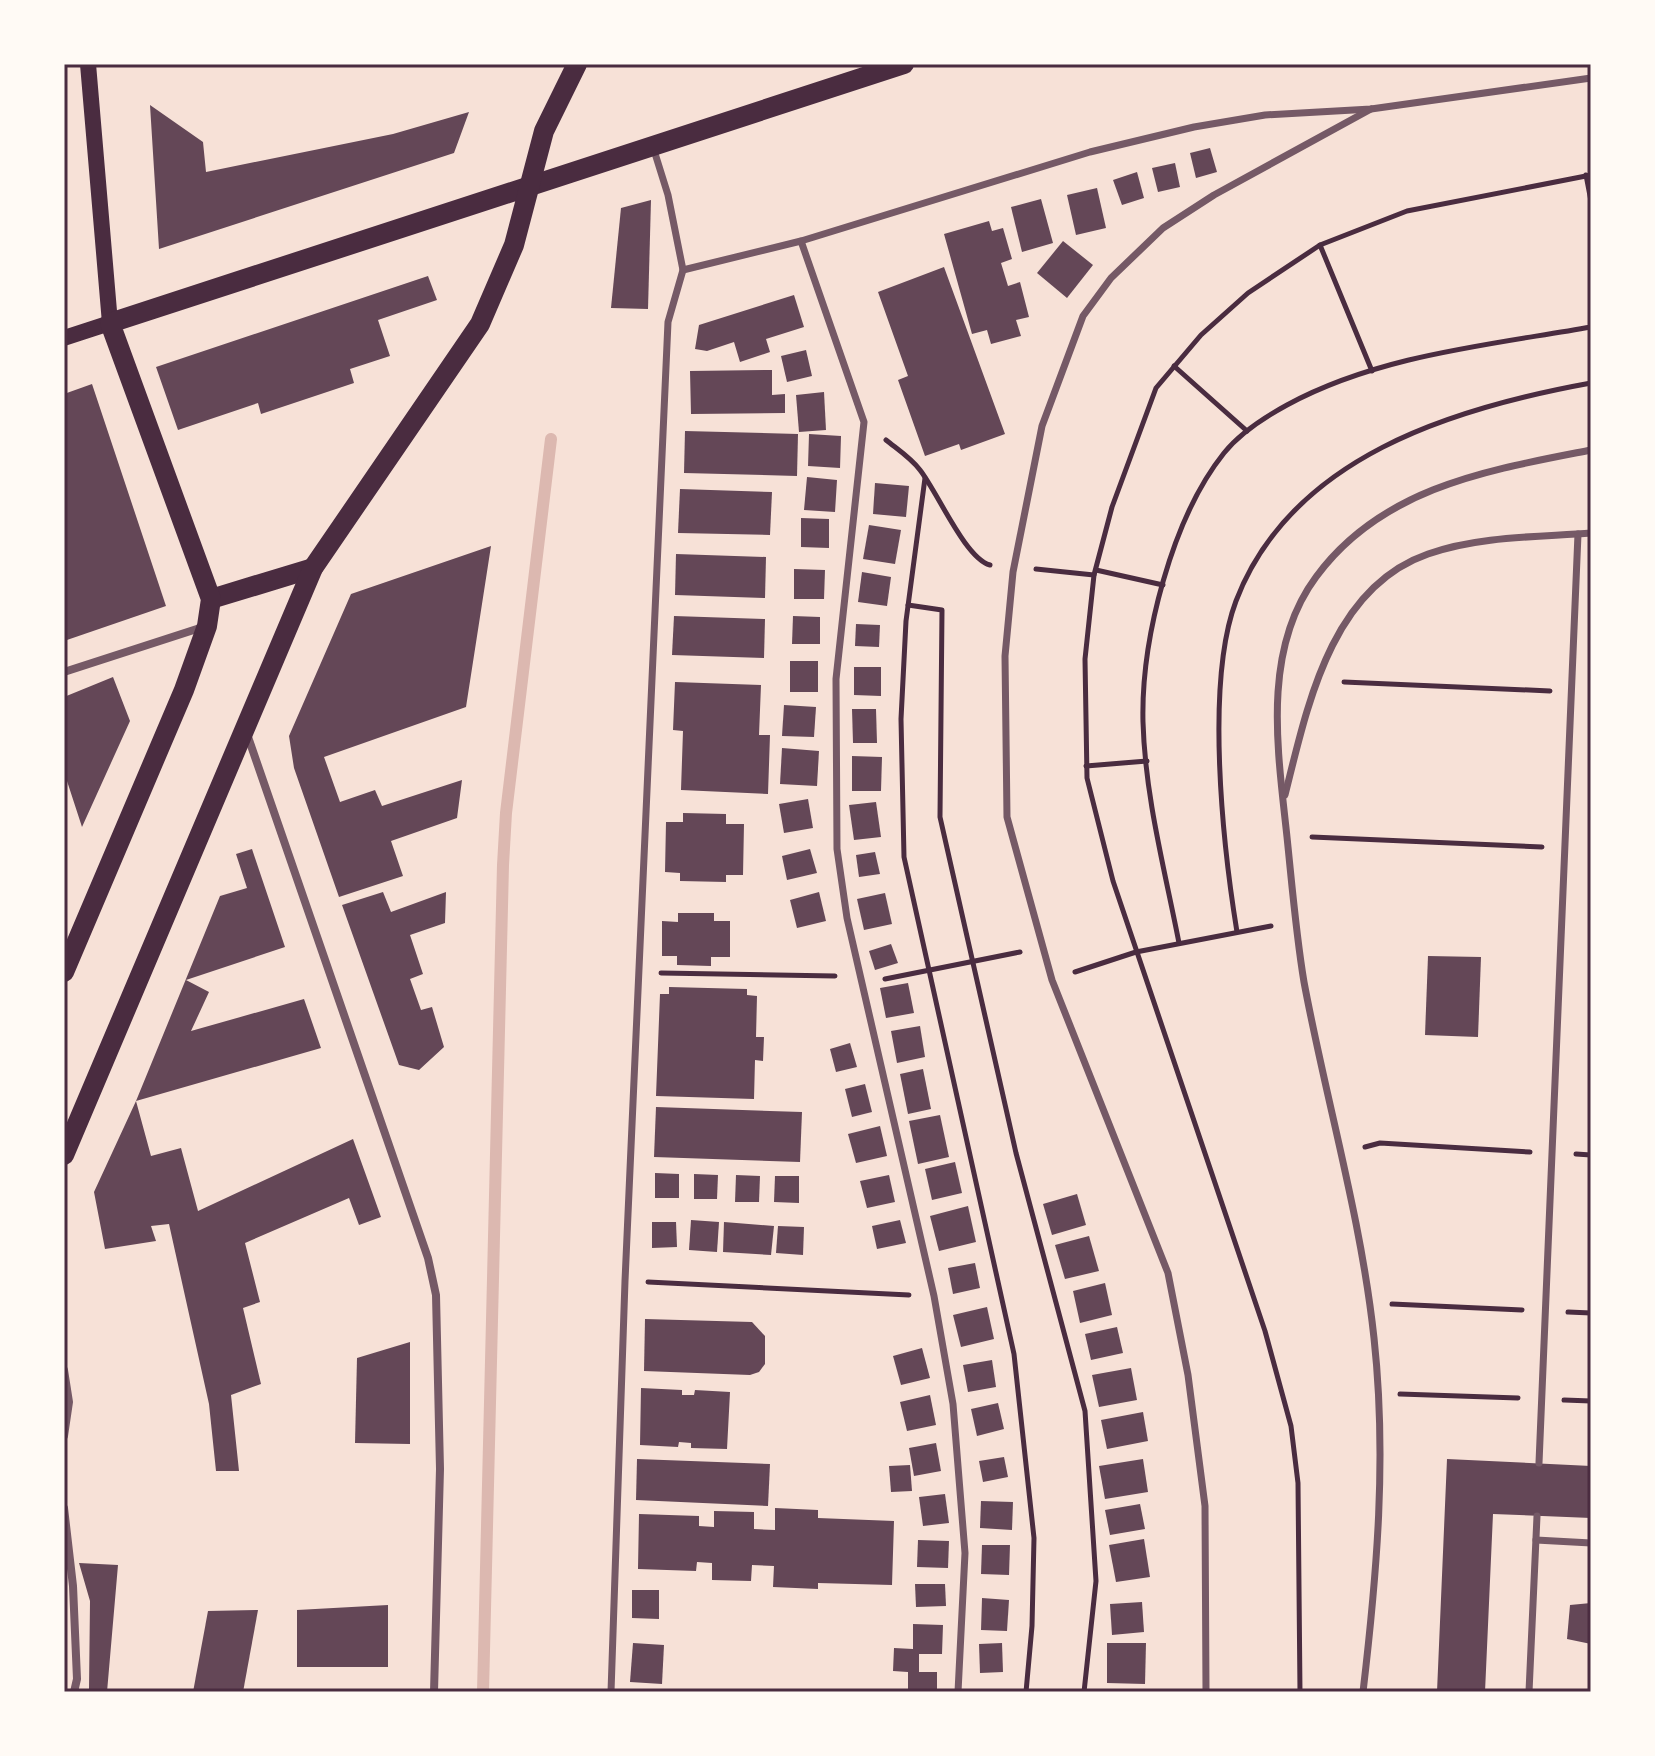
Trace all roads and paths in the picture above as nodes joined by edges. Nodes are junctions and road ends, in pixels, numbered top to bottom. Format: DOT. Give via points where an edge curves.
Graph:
graph roads {
  1 [pos="88,64"];
  2 [pos="577,64"];
  3 [pos="904,64"];
  4 [pos="1591,78"];
  5 [pos="1371,109"];
  6 [pos="653,144"];
  7 [pos="1589,175"];
  8 [pos="528,185"];
  9 [pos="1591,201"];
  10 [pos="801,241"];
  11 [pos="1320,245"];
  12 [pos="683,270"];
  13 [pos="110,323"];
  14 [pos="1591,327"];
  15 [pos="64,338"];
  16 [pos="1174,366"];
  17 [pos="1372,371"];
  18 [pos="864,422"];
  19 [pos="1247,431"];
  20 [pos="1591,450"];
  21 [pos="925,478"];
  22 [pos="1591,533"];
  23 [pos="1578,534"];
  24 [pos="313,568"];
  25 [pos="1013,570"];
  26 [pos="1095,573"];
  27 [pos="1163,585"];
  28 [pos="211,599"];
  29 [pos="908,605"];
  30 [pos="207,626"];
  31 [pos="64,672"];
  32 [pos="1319,681"];
  33 [pos="1572,692"];
  34 [pos="246,730"];
  35 [pos="1147,761"];
  36 [pos="1086,766"];
  37 [pos="1283,802"];
  38 [pos="1287,836"];
  39 [pos="1565,848"];
  40 [pos="1296,921"];
  41 [pos="1179,943"];
  42 [pos="1041,947"];
  43 [pos="1136,952"];
  44 [pos="973,962"];
  45 [pos="927,971"];
  46 [pos="64,972"];
  47 [pos="639,973"];
  48 [pos="861,980"];
  49 [pos="1052,980"];
  50 [pos="1340,1152"];
  51 [pos="1552,1153"];
  52 [pos="64,1155"];
  53 [pos="1591,1155"];
  54 [pos="625,1281"];
  55 [pos="934,1296"];
  56 [pos="1370,1303"];
  57 [pos="1546,1311"];
  58 [pos="1591,1313"];
  59 [pos="64,1370"];
  60 [pos="1380,1393"];
  61 [pos="1542,1399"];
  62 [pos="1591,1401"];
  63 [pos="64,1436"];
  64 [pos="1539,1463"];
  65 [pos="64,1508"];
  66 [pos="1537,1516"];
  67 [pos="1536,1540"];
  68 [pos="1591,1543"];
  69 [pos="74,1692"];
  70 [pos="434,1692"];
  71 [pos="611,1692"];
  72 [pos="958,1692"];
  73 [pos="1026,1692"];
  74 [pos="1084,1692"];
  75 [pos="1206,1692"];
  76 [pos="1300,1692"];
  77 [pos="1363,1692"];
  78 [pos="1529,1692"];
  1 -- 13 [label="main road"];
  2 -- 8 [label="main road" via="544,131"];
  3 -- 6 [label="main road"];
  4 -- 5 [label="street"];
  5 -- 10 [label="street" via="1265,115 1194,127 1090,152"];
  5 -- 25 [label="street" via="1163,228 1111,278 1083,316 1042,426"];
  6 -- 8 [label="main road"];
  6 -- 12 [label="street"];
  7 -- 9 [label="path"];
  7 -- 11 [label="path" via="1407,211"];
  8 -- 13 [label="main road"];
  8 -- 24 [label="main road" via="514,245 480,324"];
  10 -- 12 [label="street"];
  10 -- 18 [label="street"];
  11 -- 16 [label="path" via="1248,293"];
  11 -- 17 [label="path"];
  12 -- 47 [label="street" via="668,322"];
  13 -- 15 [label="main road"];
  13 -- 28 [label="main road"];
  14 -- 17 [label="path" via="1421,356"];
  16 -- 19 [label="path"];
  16 -- 26 [label="path" via="1156,388 1136,436"];
  17 -- 19 [label="path" via="1285,406"];
  18 -- 21 [label="path"];
  18 -- 48 [label="street" via="836,679 837,849"];
  19 -- 27 [label="path" via="1206,481"];
  20 -- 37 [label="street" via="1454,480 1375,517 1332,558 1297,609 1282,659 1278,748"];
  21 -- 25 [label="path" via="979,562"];
  21 -- 29 [label="path"];
  22 -- 23 [label="street"];
  23 -- 32 [label="street" via="1455,547 1416,560 1372,589 1349,617 1330,648"];
  23 -- 33 [label="street"];
  24 -- 28 [label="main road"];
  24 -- 34 [label="main road"];
  25 -- 26 [label="path"];
  25 -- 42 [label="street" via="1005,656 1007,817"];
  26 -- 27 [label="path"];
  26 -- 36 [label="path" via="1085,659"];
  27 -- 35 [label="path" via="1143,685"];
  28 -- 30 [label="main road"];
  29 -- 44 [label="path" via="942,610 940,817"];
  29 -- 45 [label="path" via="901,719 904,857"];
  30 -- 31 [label="street"];
  30 -- 46 [label="main road"];
  32 -- 33 [label="path"];
  32 -- 37 [label="street"];
  33 -- 39 [label="street"];
  34 -- 52 [label="main road"];
  34 -- 70 [label="street" via="428,1258 436,1295 440,1469"];
  35 -- 36 [label="path"];
  35 -- 41 [label="path"];
  36 -- 43 [label="path" via="1099,830"];
  37 -- 38 [label="street"];
  38 -- 39 [label="path"];
  38 -- 40 [label="street"];
  39 -- 51 [label="street"];
  40 -- 41 [label="path"];
  40 -- 50 [label="street"];
  41 -- 43 [label="path"];
  42 -- 44 [label="path"];
  42 -- 49 [label="street"];
  43 -- 49 [label="path"];
  43 -- 76 [label="path" via="1265,1331 1291,1426 1299,1514"];
  44 -- 45 [label="path"];
  44 -- 74 [label="path" via="1016,1153 1085,1411 1096,1581"];
  45 -- 48 [label="path"];
  45 -- 73 [label="path" via="1014,1354 1034,1538"];
  47 -- 48 [label="path"];
  47 -- 54 [label="street"];
  48 -- 55 [label="street"];
  49 -- 75 [label="street" via="1168,1273 1205,1506"];
  50 -- 51 [label="path" via="1380,1143"];
  50 -- 56 [label="street"];
  51 -- 53 [label="path"];
  51 -- 57 [label="street"];
  54 -- 55 [label="path"];
  54 -- 71 [label="street"];
  55 -- 72 [label="street" via="958,1441 964,1524"];
  56 -- 57 [label="path"];
  56 -- 60 [label="street"];
  57 -- 58 [label="path"];
  57 -- 61 [label="street"];
  59 -- 63 [label="street" via="69,1402"];
  60 -- 61 [label="path"];
  60 -- 77 [label="street" via="1380,1542"];
  61 -- 62 [label="path"];
  61 -- 64 [label="street"];
  65 -- 69 [label="street" via="73,1586"];
  66 -- 67 [label="street"];
  67 -- 68 [label="street"];
  67 -- 78 [label="street"];
}
